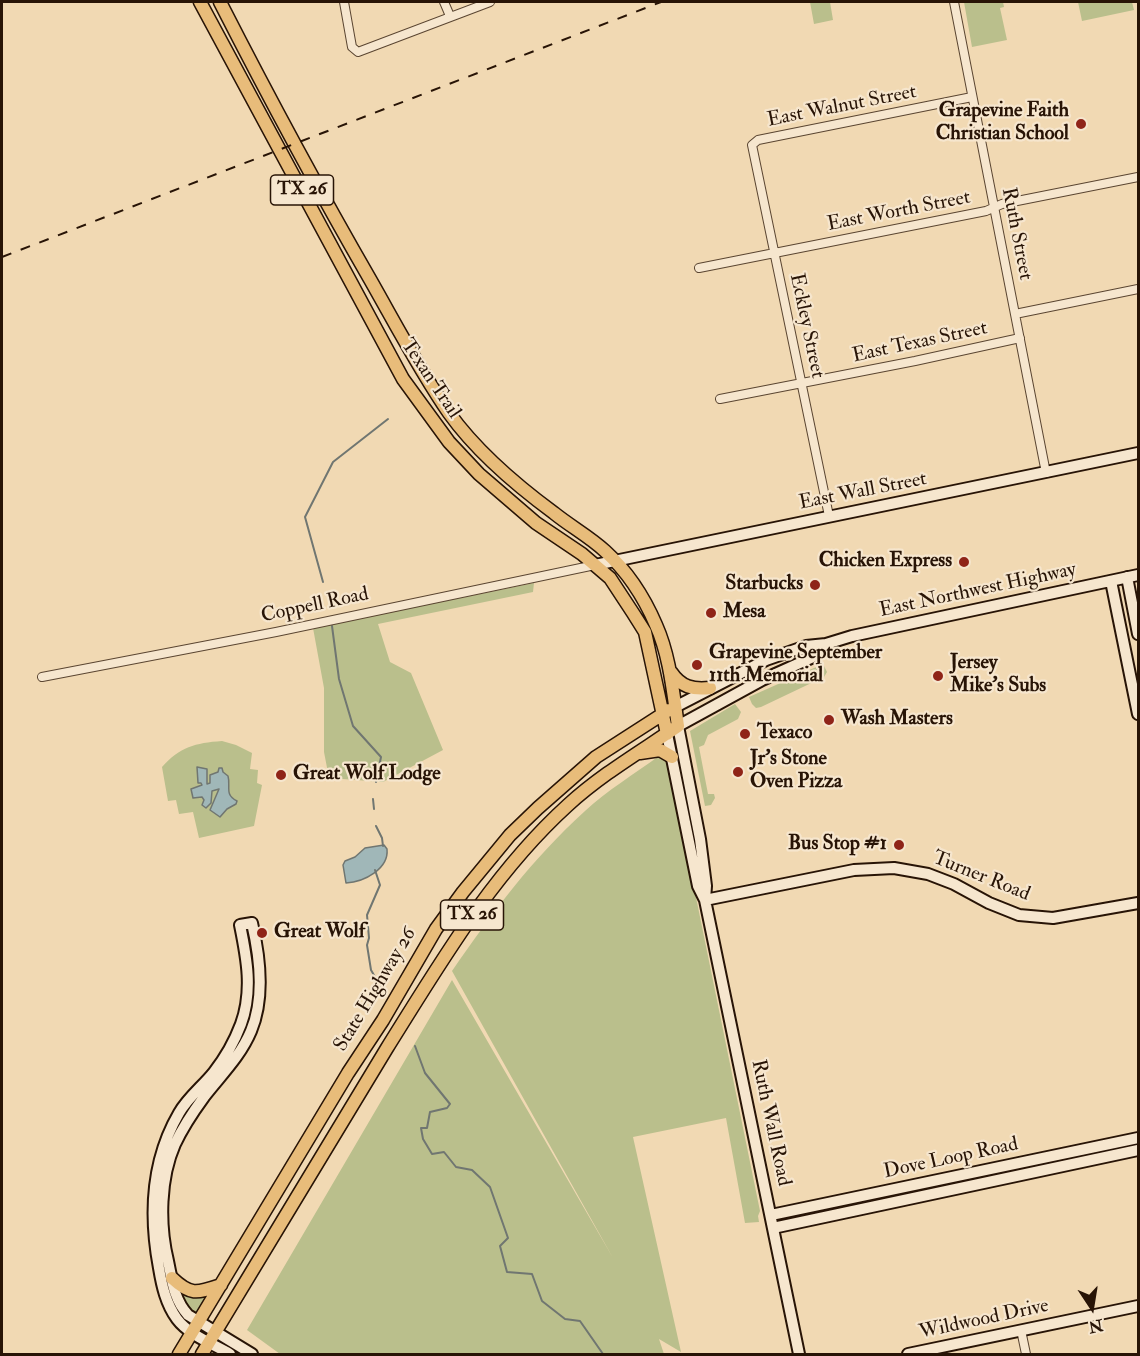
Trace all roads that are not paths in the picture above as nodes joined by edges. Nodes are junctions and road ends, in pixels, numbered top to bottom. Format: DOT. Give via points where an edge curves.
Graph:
graph roads {
  1 [pos="200,2"];
  2 [pos="220,2"];
  3 [pos="344,2"];
  4 [pos="444,2"];
  5 [pos="490,2"];
  6 [pos="954,2"];
  7 [pos="450,16"];
  8 [pos="972,97"];
  9 [pos="754,142"];
  10 [pos="1138,177"];
  11 [pos="994,207"];
  12 [pos="774,253"];
  13 [pos="699,268"];
  14 [pos="1138,289"];
  15 [pos="1015,314"];
  16 [pos="1020,338"];
  17 [pos="801,384"];
  18 [pos="720,399"];
  19 [pos="451,415"];
  20 [pos="437,426"];
  21 [pos="1138,453"];
  22 [pos="1046,473"];
  23 [pos="829,516"];
  24 [pos="614,561"];
  25 [pos="595,565"];
  26 [pos="1138,575"];
  27 [pos="1127,577"];
  28 [pos="1111,581"];
  29 [pos="1138,634"];
  30 [pos="826,644"];
  31 [pos="669,670"];
  32 [pos="42,677"];
  33 [pos="710,688"];
  34 [pos="658,692"];
  35 [pos="675,707"];
  36 [pos="663,714"];
  37 [pos="1138,714"];
  38 [pos="678,726"];
  39 [pos="630,734"];
  40 [pos="667,734"];
  41 [pos="630,756"];
  42 [pos="672,757"];
  43 [pos="705,900"];
  44 [pos="1138,903"];
  45 [pos="357,1060"];
  46 [pos="373,1071"];
  47 [pos="1138,1138"];
  48 [pos="1138,1150"];
  49 [pos="1085,1155"];
  50 [pos="910,1185"];
  51 [pos="912,1198"];
  52 [pos="771,1215"];
  53 [pos="773,1228"];
  54 [pos="171,1278"];
  55 [pos="221,1285"];
  56 [pos="1138,1306"];
  57 [pos="196,1327"];
  58 [pos="1021,1330"];
  59 [pos="213,1337"];
  60 [pos="179,1354"];
  61 [pos="202,1354"];
  62 [pos="230,1354"];
  63 [pos="252,1354"];
  64 [pos="799,1354"];
  65 [pos="908,1354"];
  66 [pos="1026,1354"];
  1 -- 20 [label="main road, Texan Trail / TX 26" via="382,342"];
  2 -- 19 [label="main road, Texan Trail / TX 26" via="359,260 424,376"];
  3 -- 7 [label="street" via="352,53"];
  4 -- 7 [label="street"];
  5 -- 7 [label="street"];
  6 -- 8 [label="street, Ruth Street"];
  8 -- 9 [label="street, East Walnut Street"];
  8 -- 11 [label="street, Ruth Street"];
  9 -- 12 [label="street, Eckley Street"];
  10 -- 11 [label="street, East Worth Street"];
  11 -- 12 [label="street, East Worth Street"];
  11 -- 15 [label="street, Ruth Street"];
  12 -- 13 [label="street, East Worth Street"];
  12 -- 17 [label="street, Eckley Street"];
  14 -- 15 [label="street"];
  15 -- 16 [label="street, Ruth Street"];
  16 -- 17 [label="street, East Texas Street"];
  16 -- 22 [label="street, Ruth Street"];
  17 -- 18 [label="street, East Texas Street"];
  17 -- 23 [label="street, Eckley Street"];
  19 -- 20 [label="main road"];
  19 -- 24 [label="main road, Texan Trail / TX 26" via="502,471"];
  20 -- 25 [label="main road, Texan Trail / TX 26" via="487,481 536,523"];
  21 -- 22 [label="street, East Wall Street"];
  22 -- 23 [label="street, East Wall Street"];
  23 -- 24 [label="street, East Wall Street"];
  24 -- 25 [label="street, East Wall Street"];
  24 -- 31 [label="main road, Texan Trail / TX 26" via="649,609"];
  25 -- 32 [label="street, Coppell Road"];
  25 -- 34 [label="main road, Texan Trail / TX 26" via="614,583 645,632"];
  26 -- 27 [label="street, East Northwest Highway"];
  27 -- 28 [label="street, East Northwest Highway"];
  27 -- 29 [label="street"];
  28 -- 30 [label="street, East Northwest Highway"];
  28 -- 37 [label="street"];
  30 -- 33 [label="street, East Northwest Highway" via="766,660"];
  30 -- 38 [label="street, East Northwest Highway" via="811,658"];
  31 -- 33 [label="main road" via="683,686"];
  31 -- 35 [label="main road, Texan Trail / TX 26"];
  33 -- 35 [label="street, East Northwest Highway"];
  34 -- 36 [label="main road, Texan Trail"];
  34 -- 39 [label="main road, TX 26" via="651,711"];
  35 -- 36 [label="main road, State Highway 26 / TX 26"];
  35 -- 38 [label="main road, Texan Trail / TX 26"];
  36 -- 39 [label="main road, State Highway 26 / TX 26"];
  36 -- 40 [label="main road, Texan Trail"];
  38 -- 40 [label="main road, State Highway 26 / TX 26"];
  38 -- 43 [label="street, Ruth Wall Road" via="698,828"];
  39 -- 45 [label="main road, State Highway 26 / TX 26" via="596,757 538,808 488,861 436,929"];
  40 -- 41 [label="main road, State Highway 26 / TX 26"];
  40 -- 42 [label="street, Ruth Wall Road"];
  41 -- 42 [label="main road" via="660,750"];
  41 -- 46 [label="main road, State Highway 26 / TX 26" via="539,833 490,891 450,946"];
  42 -- 43 [label="street, Ruth Wall Road" via="698,886"];
  43 -- 44 [label="street, Turner Road" via="854,870 894,868 954,884 1019,915 1053,918"];
  43 -- 52 [label="street, Ruth Wall Road"];
  45 -- 46 [label="main road"];
  45 -- 55 [label="main road, State Highway 26 / TX 26"];
  46 -- 59 [label="main road, State Highway 26 / TX 26"];
  47 -- 49 [label="street, Dove Loop Road"];
  48 -- 49 [label="street, Dove Loop Road"];
  49 -- 50 [label="street, Dove Loop Road"];
  49 -- 51 [label="street, Dove Loop Road"];
  50 -- 51 [label="street"];
  50 -- 52 [label="street, Dove Loop Road"];
  51 -- 53 [label="street, Dove Loop Road"];
  52 -- 53 [label="street, Ruth Wall Road"];
  53 -- 64 [label="street, Ruth Wall Road"];
  54 -- 55 [label="main road" via="193,1292"];
  54 -- 57 [label="street" via="183,1309"];
  54 -- 57 [label="street" via="163,1224 166,1178 174,1146 187,1121 238,1055 252,1028 259,995 259,962 246,924 248,994 241,1024 214,1072 180,1111 166,1138 156,1176 153,1239 162,1286 177,1320"];
  55 -- 57 [label="main road, State Highway 26 / TX 26"];
  56 -- 58 [label="street, Wildwood Drive"];
  57 -- 59 [label="street"];
  57 -- 60 [label="main road, State Highway 26 / TX 26"];
  58 -- 65 [label="street, Wildwood Drive"];
  58 -- 66 [label="street"];
  59 -- 61 [label="main road, State Highway 26 / TX 26"];
  59 -- 62 [label="street"];
  59 -- 63 [label="street"];
}
